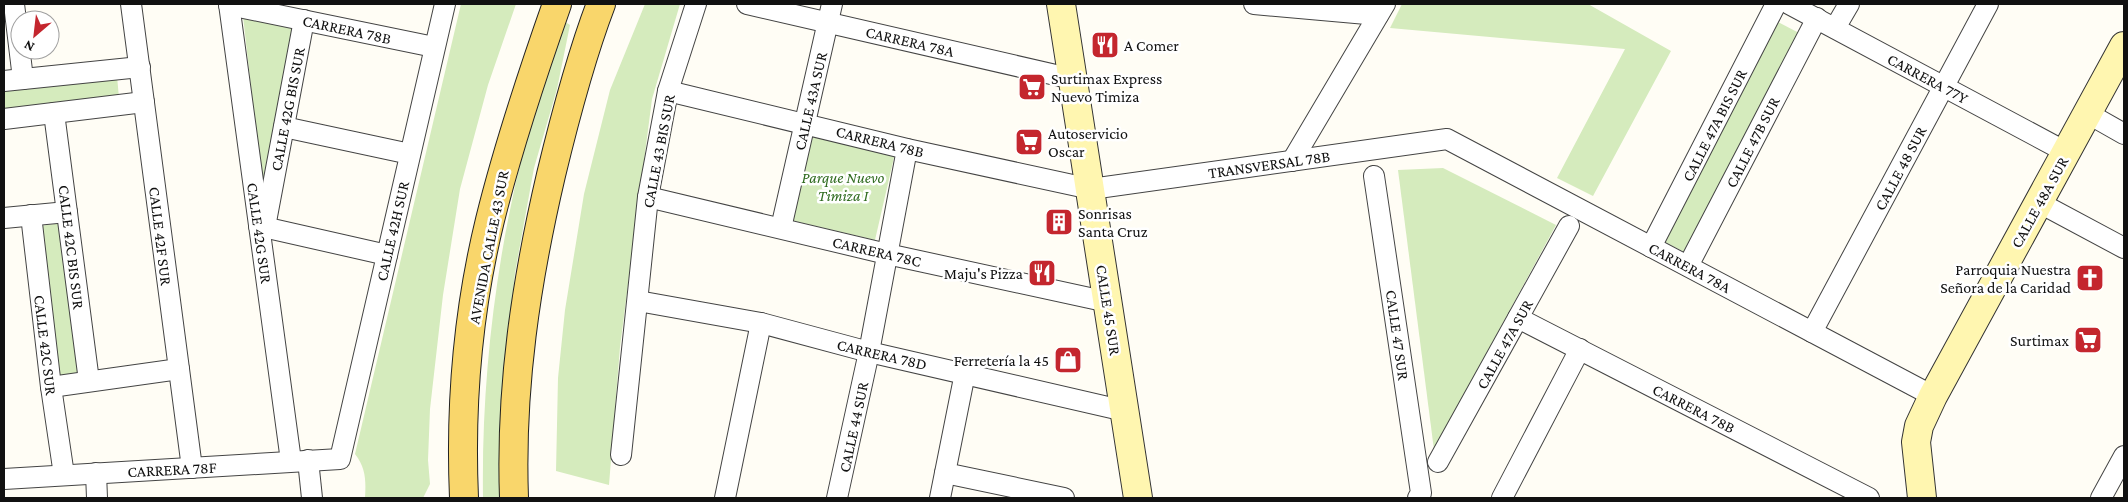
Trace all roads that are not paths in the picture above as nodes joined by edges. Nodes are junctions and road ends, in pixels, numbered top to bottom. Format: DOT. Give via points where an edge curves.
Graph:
graph roads {
  1 [pos="14,4"];
  2 [pos="131,4"];
  3 [pos="229,4"];
  4 [pos="445,4"];
  5 [pos="557,4"];
  6 [pos="601,4"];
  7 [pos="696,4"];
  8 [pos="747,4"];
  9 [pos="1061,4"];
  10 [pos="1254,4"];
  11 [pos="1776,4"];
  12 [pos="1789,4"];
  13 [pos="1849,4"];
  14 [pos="1988,4"];
  15 [pos="1382,9"];
  16 [pos="830,13"];
  17 [pos="1817,18"];
  18 [pos="304,20"];
  19 [pos="1835,28"];
  20 [pos="2124,46"];
  21 [pos="434,48"];
  22 [pos="140,67"];
  23 [pos="24,79"];
  24 [pos="1073,79"];
  25 [pos="4,81"];
  26 [pos="1944,86"];
  27 [pos="668,91"];
  28 [pos="144,102"];
  29 [pos="54,113"];
  30 [pos="2087,113"];
  31 [pos="4,119"];
  32 [pos="805,123"];
  33 [pos="284,128"];
  34 [pos="2124,134"];
  35 [pos="1447,139"];
  36 [pos="907,149"];
  37 [pos="2066,152"];
  38 [pos="410,154"];
  39 [pos="1292,161"];
  40 [pos="1374,176"];
  41 [pos="1091,189"];
  42 [pos="648,197"];
  43 [pos="2038,202"];
  44 [pos="67,212"];
  45 [pos="31,215"];
  46 [pos="4,218"];
  47 [pos="262,226"];
  48 [pos="1569,226"];
  49 [pos="782,228"];
  50 [pos="1651,247"];
  51 [pos="2124,248"];
  52 [pos="887,254"];
  53 [pos="387,255"];
  54 [pos="1688,266"];
  55 [pos="638,301"];
  56 [pos="1108,302"];
  57 [pos="1518,318"];
  58 [pos="761,324"];
  59 [pos="1812,332"];
  60 [pos="1580,350"];
  61 [pos="869,352"];
  62 [pos="178,369"];
  63 [pos="965,372"];
  64 [pos="89,382"];
  65 [pos="51,387"];
  66 [pos="1933,396"];
  67 [pos="1125,411"];
  68 [pos="621,455"];
  69 [pos="2124,456"];
  70 [pos="340,459"];
  71 [pos="300,461"];
  72 [pos="1438,462"];
  73 [pos="192,468"];
  74 [pos="96,473"];
  75 [pos="945,473"];
  76 [pos="64,475"];
  77 [pos="4,479"];
  78 [pos="1419,496"];
  79 [pos="1509,496"];
  80 [pos="97,498"];
  81 [pos="312,498"];
  82 [pos="464,498"];
  83 [pos="514,498"];
  84 [pos="725,498"];
  85 [pos="837,498"];
  86 [pos="940,498"];
  87 [pos="1064,498"];
  88 [pos="1138,498"];
  89 [pos="1869,498"];
  90 [pos="1922,498"];
  91 [pos="2101,498"];
  1 -- 23 [label="street"];
  2 -- 22 [label="street, CALLE 42F SUR"];
  3 -- 18 [label="street, CARRERA 78B"];
  3 -- 47 [label="street, CALLE 42G SUR"];
  4 -- 21 [label="street, CALLE 42H SUR"];
  5 -- 82 [label="main road, AVENIDA CALLE 43 SUR" via="506,158 479,276 465,399"];
  6 -- 83 [label="main road" via="560,136 528,286 516,375 512,445"];
  7 -- 27 [label="street, CALLE 43 BIS SUR"];
  8 -- 16 [label="street, CARRERA 78A"];
  9 -- 24 [label="street, CALLE 45 SUR"];
  10 -- 15 [label="street"];
  11 -- 50 [label="street, CALLE 47A BIS SUR"];
  12 -- 17 [label="street, CARRERA 77Y"];
  13 -- 19 [label="street"];
  14 -- 26 [label="street, CALLE 48 SUR"];
  15 -- 39 [label="street"];
  16 -- 24 [label="street, CARRERA 78A"];
  16 -- 32 [label="street, CALLE 43A SUR"];
  17 -- 19 [label="street, CARRERA 77Y"];
  17 -- 54 [label="street, CALLE 47B SUR"];
  18 -- 21 [label="street, CARRERA 78B"];
  18 -- 33 [label="street, CALLE 42G BIS SUR"];
  19 -- 26 [label="street, CARRERA 77Y"];
  20 -- 30 [label="street, CALLE 48A SUR"];
  21 -- 38 [label="street, CALLE 42H SUR"];
  22 -- 23 [label="street"];
  22 -- 28 [label="street, CALLE 42F SUR"];
  23 -- 25 [label="street"];
  24 -- 41 [label="street, CALLE 45 SUR"];
  26 -- 37 [label="street, CARRERA 77Y"];
  26 -- 59 [label="street, CALLE 48 SUR"];
  27 -- 32 [label="street, CARRERA 78B"];
  27 -- 42 [label="street, CALLE 43 BIS SUR"];
  28 -- 29 [label="street"];
  28 -- 62 [label="street, CALLE 42F SUR"];
  29 -- 31 [label="street"];
  29 -- 44 [label="street, CALLE 42C BIS SUR"];
  30 -- 34 [label="street"];
  30 -- 37 [label="street, CALLE 48A SUR"];
  32 -- 36 [label="street, CARRERA 78B"];
  32 -- 49 [label="street, CALLE 43A SUR"];
  33 -- 38 [label="street"];
  33 -- 47 [label="street, CALLE 42G BIS SUR"];
  35 -- 39 [label="street, TRANSVERSAL 78B"];
  35 -- 50 [label="street, CARRERA 78A"];
  36 -- 41 [label="street, CARRERA 78B"];
  36 -- 52 [label="street, CALLE 44 SUR"];
  37 -- 43 [label="street, CALLE 48A SUR"];
  38 -- 53 [label="street, CALLE 42H SUR"];
  39 -- 41 [label="street, TRANSVERSAL 78B"];
  40 -- 78 [label="street, CALLE 47 SUR"];
  41 -- 56 [label="street, CALLE 45 SUR"];
  42 -- 49 [label="street, CARRERA 78C"];
  42 -- 55 [label="street, CALLE 43 BIS SUR"];
  43 -- 51 [label="street"];
  43 -- 66 [label="street, CALLE 48A SUR"];
  44 -- 45 [label="street"];
  44 -- 64 [label="street, CALLE 42C BIS SUR"];
  45 -- 46 [label="street"];
  45 -- 65 [label="street, CALLE 42C SUR"];
  47 -- 53 [label="street"];
  47 -- 71 [label="street, CALLE 42G SUR"];
  48 -- 57 [label="street, CALLE 47A SUR"];
  49 -- 52 [label="street, CARRERA 78C"];
  50 -- 54 [label="street, CARRERA 78A"];
  52 -- 56 [label="street, CARRERA 78C"];
  52 -- 61 [label="street, CALLE 44 SUR"];
  53 -- 70 [label="street, CALLE 42H SUR"];
  54 -- 59 [label="street, CARRERA 78A"];
  55 -- 58 [label="street, CARRERA 78D"];
  55 -- 68 [label="street, CALLE 43 BIS SUR"];
  56 -- 67 [label="street, CALLE 45 SUR"];
  57 -- 60 [label="street, CARRERA 78B"];
  57 -- 72 [label="street, CALLE 47A SUR"];
  58 -- 61 [label="street, CARRERA 78D"];
  58 -- 84 [label="street"];
  59 -- 66 [label="street, CARRERA 78A"];
  60 -- 79 [label="street"];
  60 -- 89 [label="street, CARRERA 78B"];
  61 -- 63 [label="street, CARRERA 78D"];
  61 -- 85 [label="street, CALLE 44 SUR"];
  62 -- 64 [label="street"];
  62 -- 73 [label="street, CALLE 42F SUR"];
  63 -- 67 [label="street, CARRERA 78D"];
  63 -- 75 [label="street"];
  64 -- 65 [label="street"];
  65 -- 76 [label="street, CALLE 42C SUR"];
  66 -- 90 [label="street, CALLE 48A SUR" via="1919,426 1916,442"];
  67 -- 88 [label="street, CALLE 45 SUR"];
  69 -- 91 [label="street"];
  70 -- 71 [label="street, CARRERA 78F"];
  71 -- 73 [label="street, CARRERA 78F"];
  71 -- 81 [label="street, CALLE 42G SUR"];
  73 -- 74 [label="street, CARRERA 78F"];
  74 -- 76 [label="street, CARRERA 78F"];
  74 -- 80 [label="street"];
  75 -- 86 [label="street"];
  75 -- 87 [label="street"];
  76 -- 77 [label="street, CARRERA 78F"];
}
